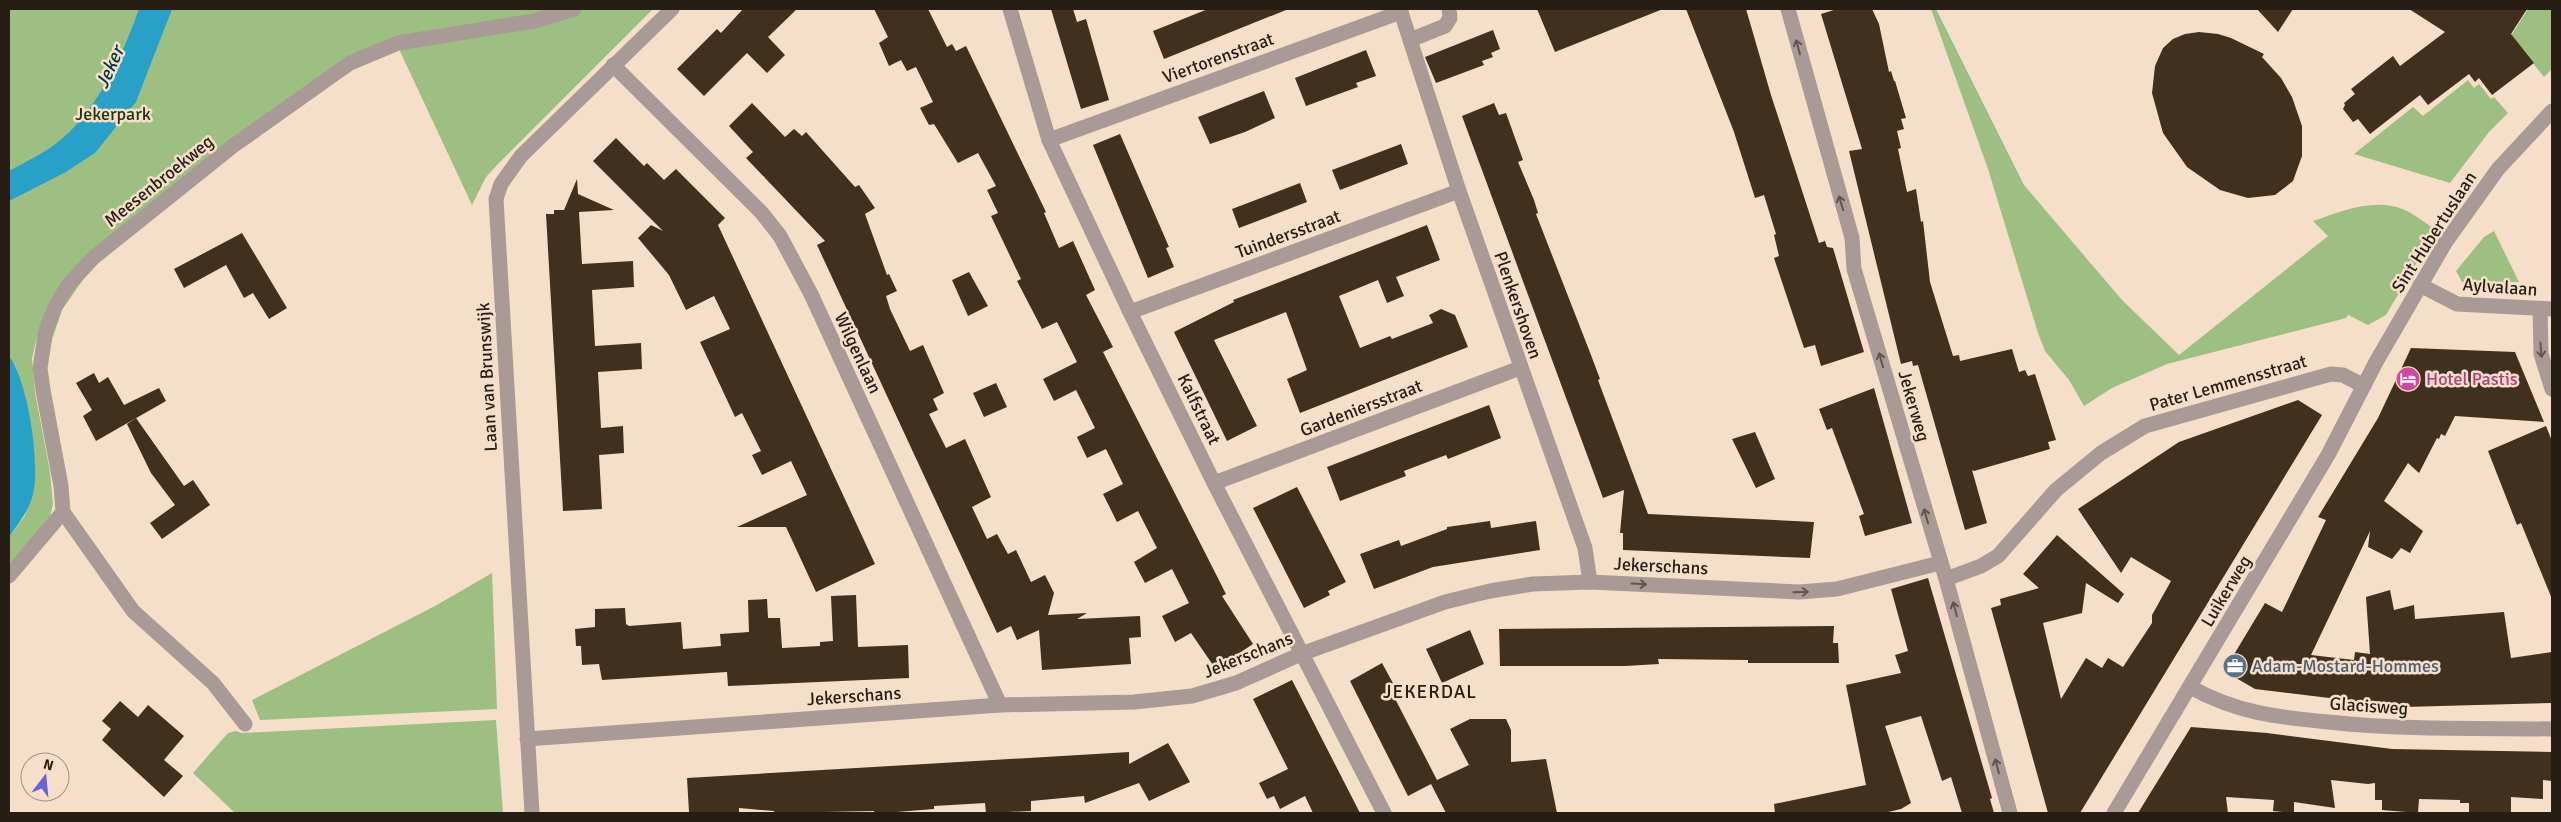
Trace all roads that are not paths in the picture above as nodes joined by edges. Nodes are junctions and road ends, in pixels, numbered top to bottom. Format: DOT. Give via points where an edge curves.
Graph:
graph roads {
  1 [pos="574,9"];
  2 [pos="672,9"];
  3 [pos="1010,9"];
  4 [pos="1449,9"];
  5 [pos="1788,9"];
  6 [pos="1400,10"];
  7 [pos="1410,40"];
  8 [pos="613,65"];
  9 [pos="2552,111"];
  10 [pos="1049,140"];
  11 [pos="1459,191"];
  12 [pos="2420,285"];
  13 [pos="2546,309"];
  14 [pos="1130,312"];
  15 [pos="1520,368"];
  16 [pos="2364,386"];
  17 [pos="2552,389"];
  18 [pos="1214,483"];
  19 [pos="63,512"];
  20 [pos="1940,563"];
  21 [pos="9,576"];
  22 [pos="1946,579"];
  23 [pos="1590,582"];
  24 [pos="1301,654"];
  25 [pos="2190,687"];
  26 [pos="1000,704"];
  27 [pos="245,724"];
  28 [pos="2552,729"];
  29 [pos="527,739"];
  30 [pos="532,813"];
  31 [pos="1384,813"];
  32 [pos="2010,813"];
  33 [pos="2114,813"];
  1 -- 19 [label="street, Meesenbroekweg" via="534,21 398,43 350,63 233,146 93,258 68,285 55,307 46,330 40,368"];
  2 -- 8 [label="street, Laan van Brunswijk"];
  3 -- 10 [label="street, Kalfstraat"];
  4 -- 7 [label="street" via="1450,18 1445,26"];
  20 -- 5 [label="street, Jekerweg, one-way" via="1854,269 1852,238"];
  6 -- 7 [label="street, Plenkershoven"];
  6 -- 10 [label="street, Viertorenstraat"];
  7 -- 11 [label="street, Plenkershoven"];
  8 -- 26 [label="street, Wilgenlaan" via="739,187 780,236 811,294"];
  8 -- 29 [label="street, Laan van Brunswijk" via="521,156 501,184 496,199"];
  9 -- 12 [label="street, Sint Hubertuslaan" via="2525,138 2479,195 2444,243"];
  10 -- 14 [label="street, Kalfstraat"];
  11 -- 14 [label="street, Tuindersstraat"];
  11 -- 15 [label="street, Plenkershoven"];
  12 -- 13 [label="street, Aylvalaan" via="2458,304"];
  12 -- 16 [label="street, Sint Hubertuslaan"];
  13 -- 17 [label="street, one-way" via="2541,354"];
  14 -- 18 [label="street, Kalfstraat"];
  15 -- 18 [label="street, Gardeniersstraat"];
  15 -- 23 [label="street, Plenkershoven" via="1585,548"];
  16 -- 22 [label="street, Pater Lemmensstraat" via="2343,375 2331,374 2145,426 2101,453 2056,490 1998,556"];
  16 -- 25 [label="street, Luikerweg" via="2328,455"];
  18 -- 24 [label="street, Kalfstraat"];
  19 -- 21 [label="street"];
  19 -- 27 [label="street" via="133,611 212,683"];
  20 -- 22 [label="street, Jekerweg"];
  23 -- 20 [label="street, Jekerschans, one-way" via="1799,592 1837,590"];
  32 -- 22 [label="street, Jekerweg, one-way"];
  23 -- 24 [label="street, Jekerschans" via="1533,584 1463,597"];
  24 -- 26 [label="street, Jekerschans" via="1236,683 1192,696 1134,702"];
  24 -- 31 [label="street, Kalfstraat"];
  25 -- 28 [label="street, Glacisweg" via="2236,708 2287,718 2384,728"];
  25 -- 33 [label="street, Luikerweg"];
  26 -- 29 [label="street, Jekerschans"];
  29 -- 30 [label="street, Laan van Brunswijk"];
}
